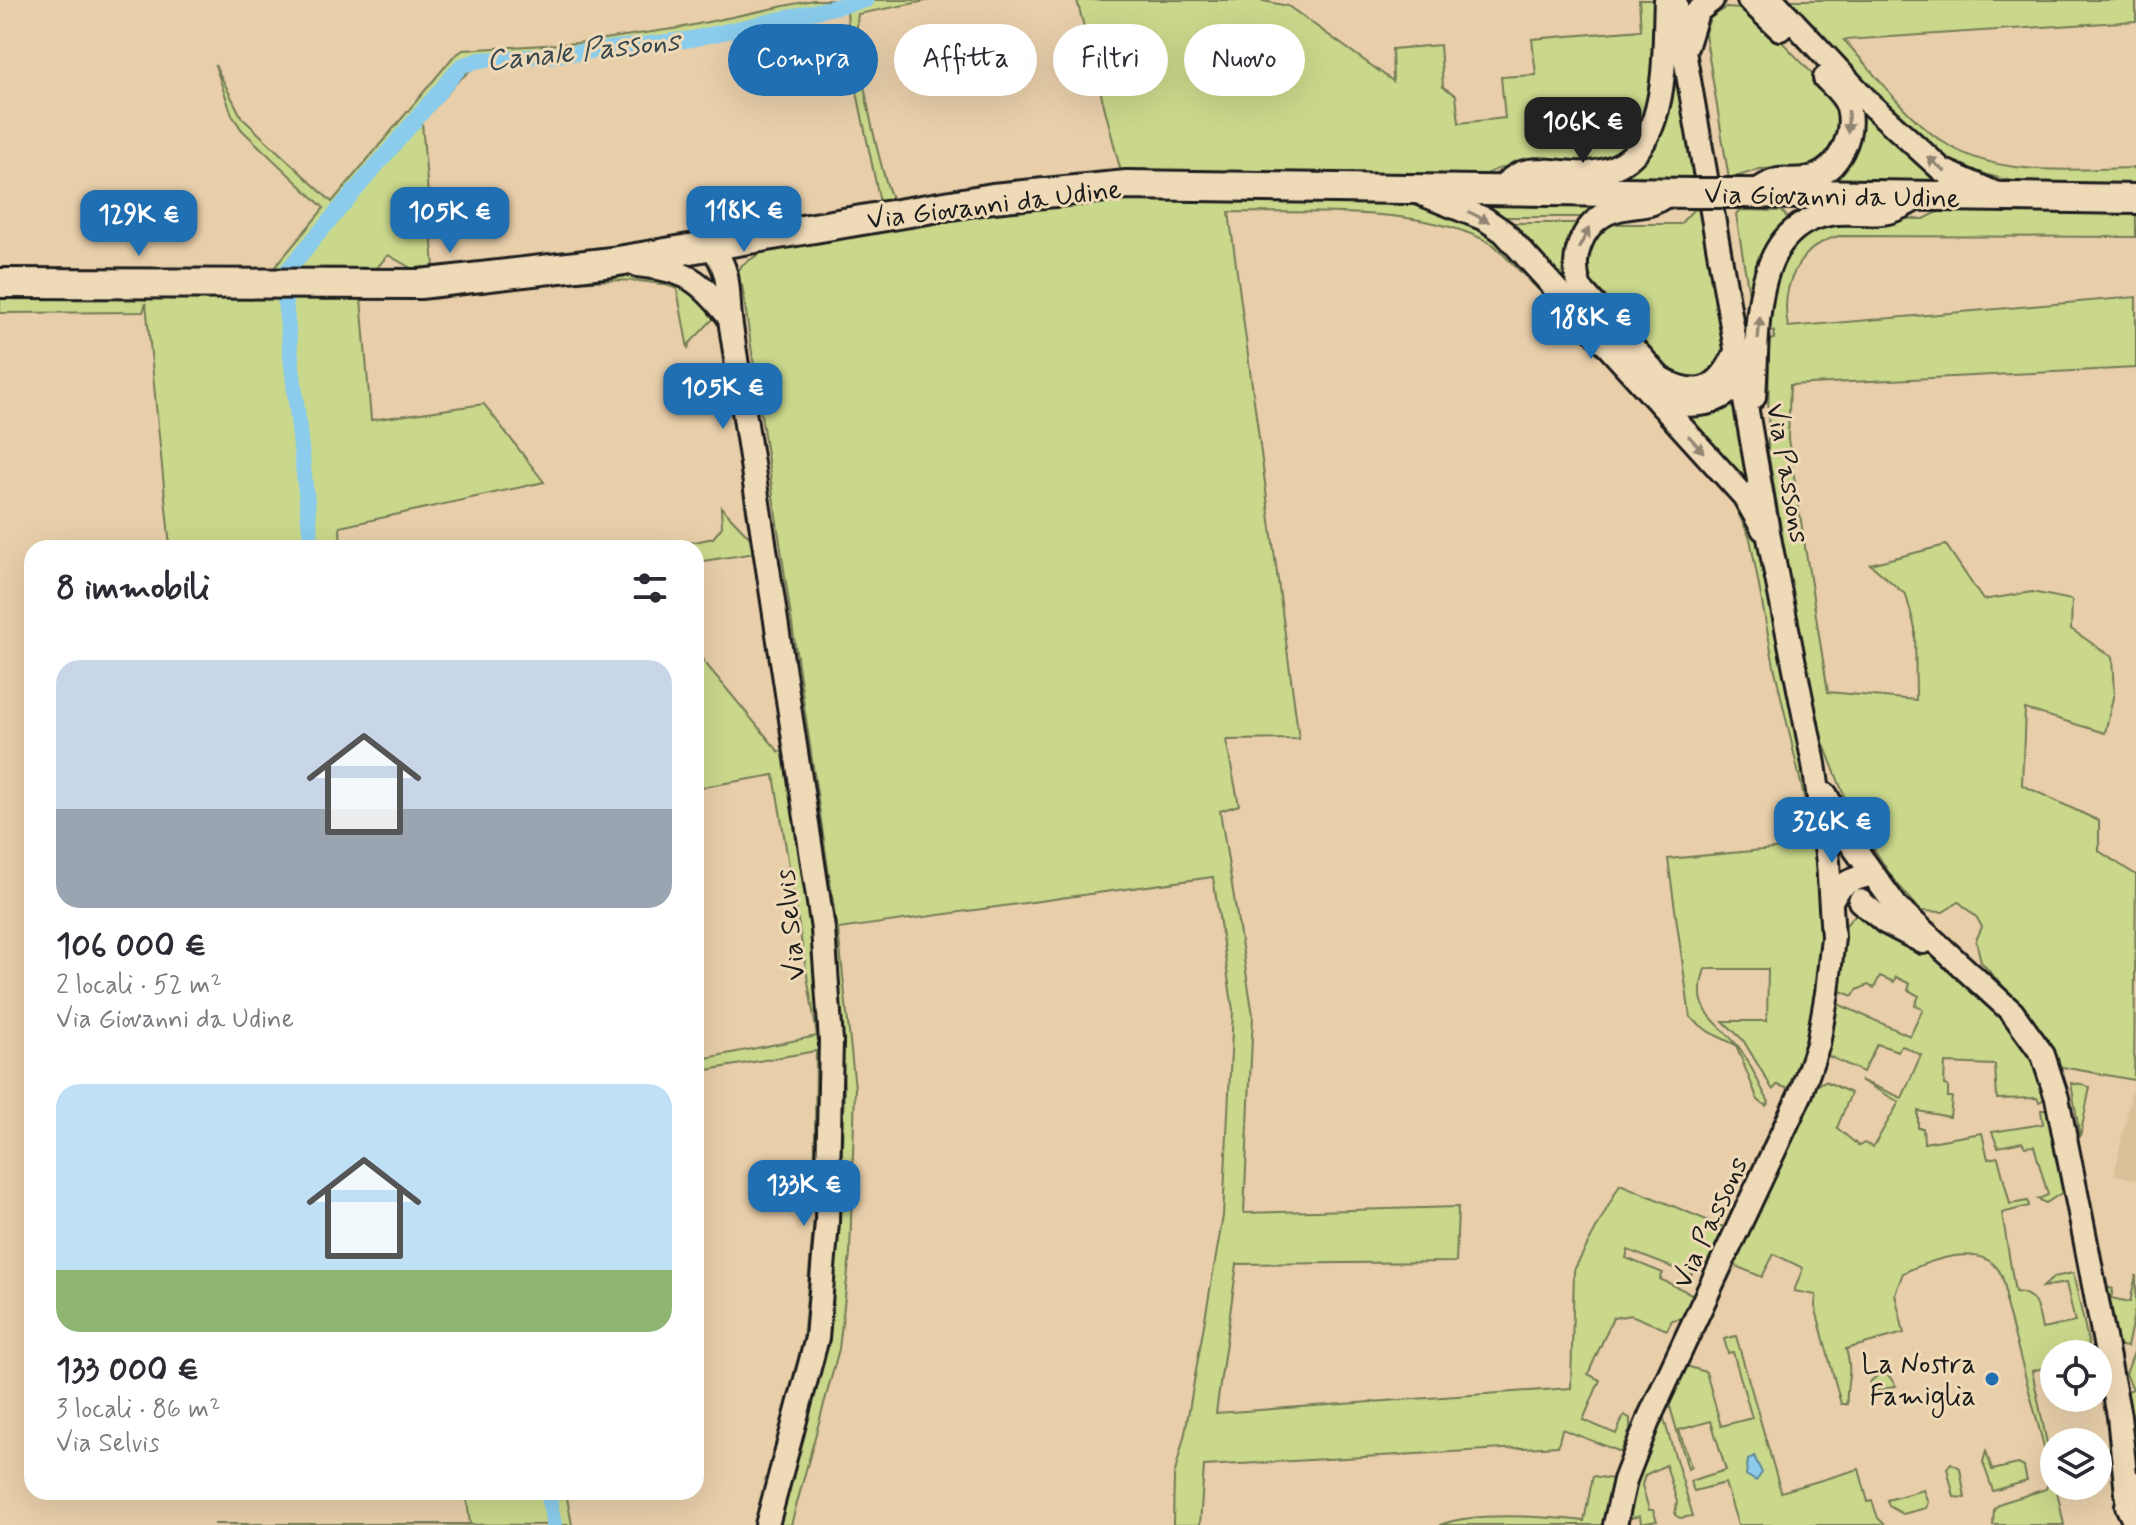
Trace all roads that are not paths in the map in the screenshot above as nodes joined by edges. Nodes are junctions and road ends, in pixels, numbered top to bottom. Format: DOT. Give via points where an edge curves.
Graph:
graph roads {
  1 [pos="1712,0"];
  2 [pos="1749,0"];
  3 [pos="1773,0"];
  4 [pos="1676,4"];
  5 [pos="1685,54"];
  6 [pos="1406,188"];
  7 [pos="1496,190"];
  8 [pos="1681,193"];
  9 [pos="1746,194"];
  10 [pos="1921,196"];
  11 [pos="2005,198"];
  12 [pos="2136,199"];
  13 [pos="769,235"];
  14 [pos="711,246"];
  15 [pos="612,262"];
  16 [pos="0,283"];
  17 [pos="728,283"];
  18 [pos="704,284"];
  19 [pos="729,317"];
  20 [pos="1737,349"];
  21 [pos="1743,380"];
  22 [pos="1659,402"];
  23 [pos="1752,434"];
  24 [pos="1770,543"];
  25 [pos="1814,764"];
  26 [pos="1872,874"];
  27 [pos="1860,901"];
  28 [pos="1831,902"];
  29 [pos="1833,937"];
  30 [pos="1943,951"];
  31 [pos="2119,1416"];
  32 [pos="2136,1437"];
  33 [pos="2129,1505"];
  34 [pos="767,1525"];
  35 [pos="1615,1525"];
  1 -- 5 [label="street" via="1692,21"];
  2 -- 9 [label="street, one-way" via="1844,98 1849,119 1843,151 1824,172 1809,178 1776,177"];
  11 -- 3 [label="street, one-way" via="1942,170 1871,105"];
  4 -- 5 [label="street, Via Passons"];
  4 -- 7 [label="street" via="1660,104 1643,142 1613,167 1592,174 1523,172"];
  5 -- 20 [label="street, Via Passons"];
  6 -- 7 [label="main road, Via Giovanni da Udine"];
  6 -- 13 [label="main road, Via Giovanni da Udine" via="1218,184 1054,190"];
  6 -- 22 [label="street, one-way" via="1463,209 1504,232"];
  7 -- 8 [label="main road, Via Giovanni da Udine"];
  8 -- 9 [label="main road, Via Giovanni da Udine, bridge"];
  20 -- 8 [label="street, one-way" via="1718,382 1694,390 1677,388 1660,378 1580,288 1575,260 1590,226 1619,209 1653,206"];
  9 -- 10 [label="main road, Via Giovanni da Udine"];
  10 -- 11 [label="main road, Via Giovanni da Udine"];
  23 -- 10 [label="street, one-way" via="1762,294 1780,243 1811,219 1831,213 1890,212"];
  11 -- 12 [label="main road, Via Giovanni da Udine"];
  13 -- 14 [label="main road, Via Giovanni da Udine"];
  13 -- 17 [label="street" via="733,267"];
  14 -- 15 [label="main road, Via Giovanni da Udine"];
  14 -- 17 [label="street, Via Selvis"];
  14 -- 18 [label="street"];
  15 -- 16 [label="main road, Via Giovanni da Udine" via="420,284"];
  15 -- 18 [label="street" via="666,268"];
  17 -- 19 [label="street, Via Selvis"];
  18 -- 19 [label="street, Via Selvis"];
  19 -- 34 [label="street, Via Selvis" via="823,929 831,1041 828,1207 817,1338"];
  20 -- 21 [label="street, Via Passons"];
  21 -- 22 [label="street" via="1714,403"];
  21 -- 23 [label="street, Via Passons"];
  22 -- 24 [label="street, one-way" via="1744,496"];
  23 -- 24 [label="street, Via Passons"];
  24 -- 25 [label="street, Via Passons"];
  25 -- 26 [label="street" via="1834,813"];
  25 -- 28 [label="street, Via Passons"];
  26 -- 27 [label="street, Via Passons"];
  26 -- 28 [label="street" via="1849,881 1835,891"];
  26 -- 30 [label="street" via="1896,906"];
  27 -- 29 [label="street, Via Passons"];
  27 -- 30 [label="street" via="1885,922"];
  28 -- 29 [label="street, Via Passons"];
  29 -- 35 [label="street, Via Passons" via="1818,1044 1801,1093 1650,1416 1625,1480"];
  30 -- 31 [label="street" via="2026,1027 2049,1072"];
  31 -- 32 [label="street"];
  31 -- 33 [label="street"];
}
